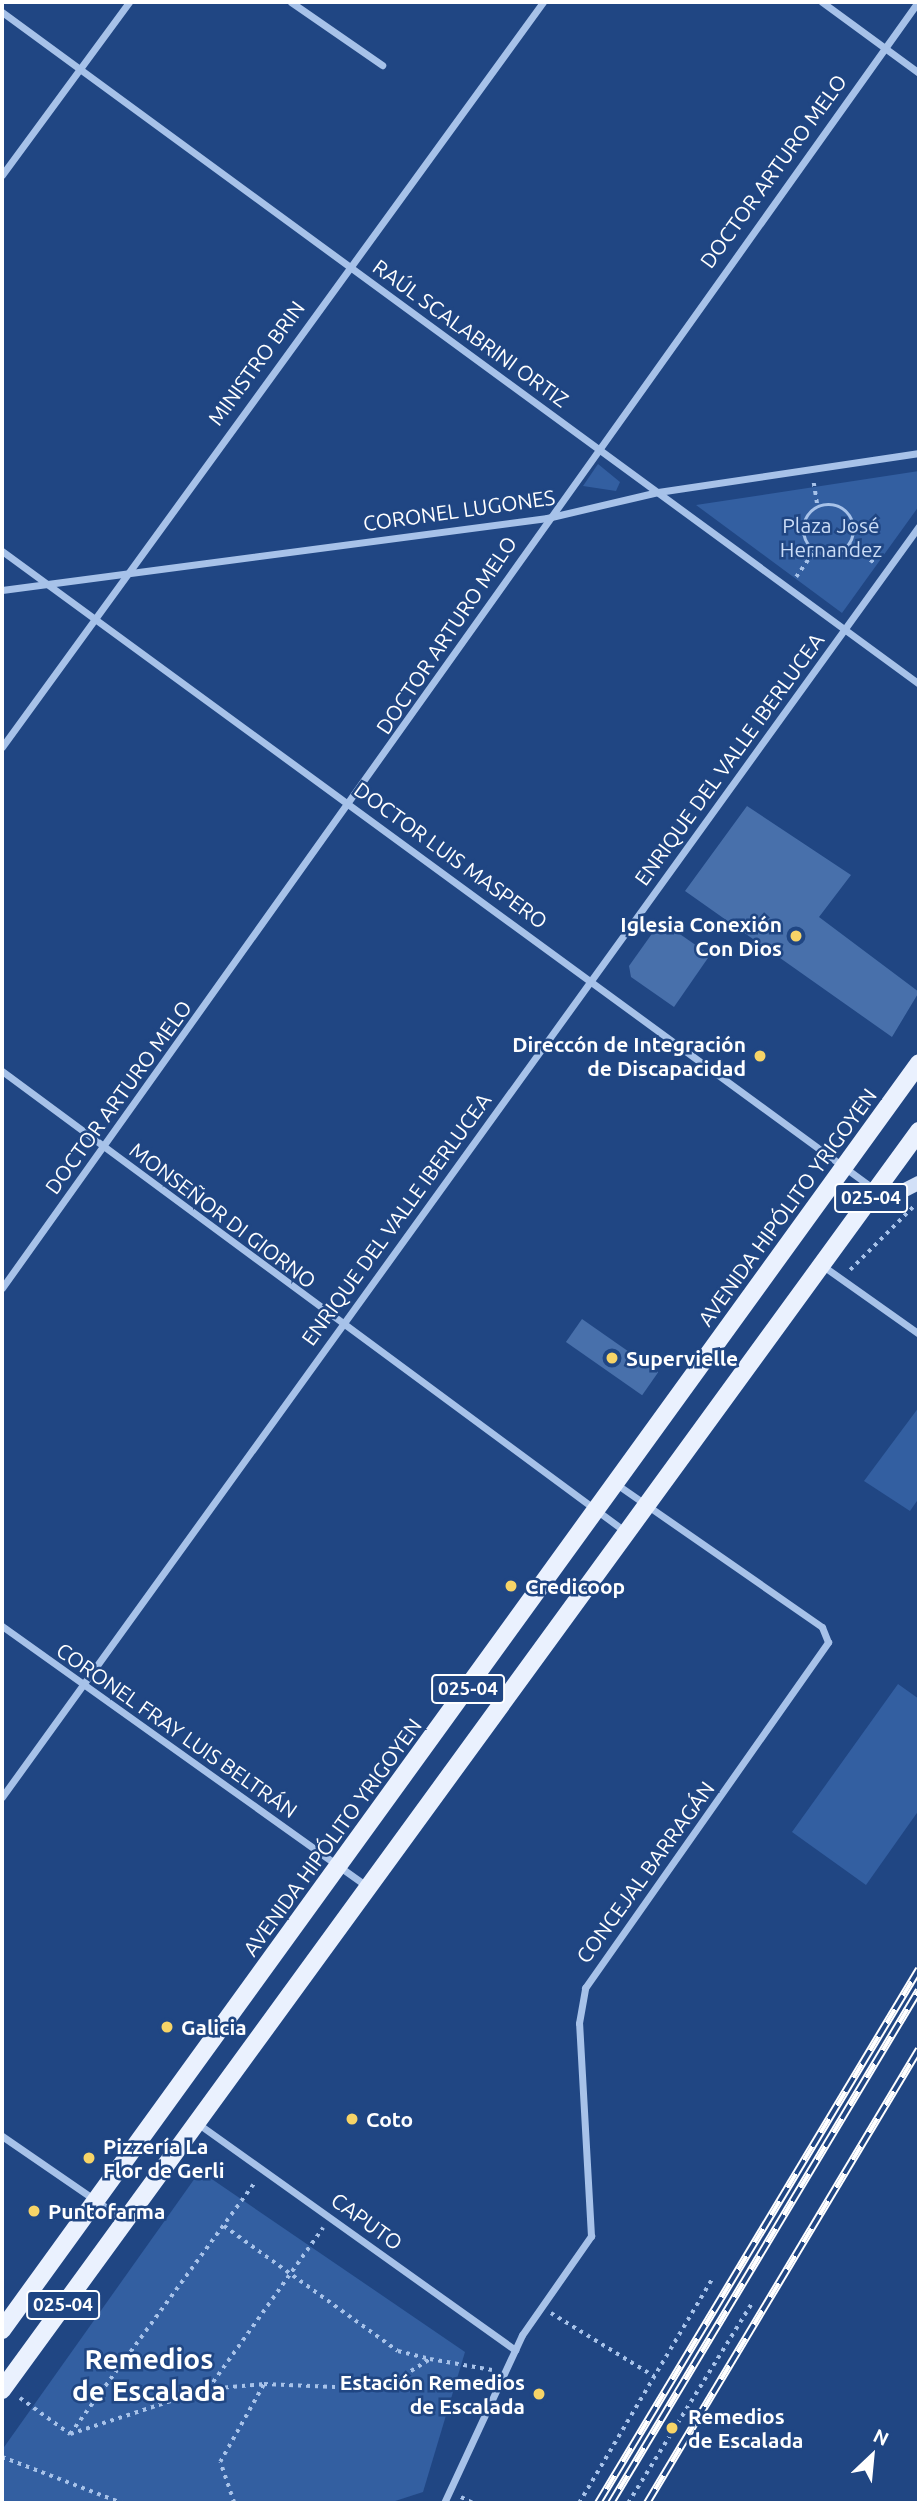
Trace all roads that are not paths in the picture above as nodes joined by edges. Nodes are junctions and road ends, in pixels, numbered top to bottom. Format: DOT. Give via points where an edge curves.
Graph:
graph roads {
  1 [pos="129,2"];
  2 [pos="291,2"];
  3 [pos="543,2"];
  4 [pos="822,2"];
  5 [pos="918,2"];
  6 [pos="2,12"];
  7 [pos="884,47"];
  8 [pos="382,65"];
  9 [pos="80,69"];
  10 [pos="919,73"];
  11 [pos="2,175"];
  12 [pos="349,266"];
  13 [pos="596,446"];
  14 [pos="919,453"];
  15 [pos="658,492"];
  16 [pos="547,518"];
  17 [pos="919,526"];
  18 [pos="2,551"];
  19 [pos="125,572"];
  20 [pos="46,583"];
  21 [pos="2,590"];
  22 [pos="93,616"];
  23 [pos="846,629"];
  24 [pos="919,684"];
  25 [pos="2,747"];
  26 [pos="352,804"];
  27 [pos="591,978"];
  28 [pos="919,1063"];
  29 [pos="2,1071"];
  30 [pos="919,1131"];
  31 [pos="103,1148"];
  32 [pos="843,1168"];
  33 [pos="919,1183"];
  34 [pos="876,1191"];
  35 [pos="822,1265"];
  36 [pos="2,1288"];
  37 [pos="341,1325"];
  38 [pos="919,1334"];
  39 [pos="616,1484"];
  40 [pos="647,1507"];
  41 [pos="597,1511"];
  42 [pos="628,1534"];
  43 [pos="2,1626"];
  44 [pos="83,1685"];
  45 [pos="2,1797"];
  46 [pos="337,1866"];
  47 [pos="367,1886"];
  48 [pos="197,2122"];
  49 [pos="2,2136"];
  50 [pos="95,2201"];
  51 [pos="124,2220"];
  52 [pos="2,2330"];
  53 [pos="515,2350"];
  54 [pos="3,2389"];
  55 [pos="444,2503"];
  1 -- 9 [label="street"];
  2 -- 8 [label="street"];
  3 -- 12 [label="street, MINISTRO BRIN"];
  4 -- 7 [label="street"];
  5 -- 7 [label="street, DOCTOR ARTURO MELO"];
  6 -- 9 [label="street, RAÚL SCALABRINI ORTIZ"];
  7 -- 10 [label="street"];
  7 -- 13 [label="street, DOCTOR ARTURO MELO"];
  9 -- 11 [label="street"];
  9 -- 12 [label="street, RAÚL SCALABRINI ORTIZ"];
  12 -- 13 [label="street, RAÚL SCALABRINI ORTIZ"];
  12 -- 19 [label="street, MINISTRO BRIN"];
  13 -- 15 [label="street, RAÚL SCALABRINI ORTIZ"];
  13 -- 16 [label="street, DOCTOR ARTURO MELO"];
  14 -- 15 [label="street, CORONEL LUGONES"];
  15 -- 16 [label="street, CORONEL LUGONES"];
  15 -- 23 [label="street, RAÚL SCALABRINI ORTIZ"];
  16 -- 19 [label="street, CORONEL LUGONES"];
  16 -- 26 [label="street, DOCTOR ARTURO MELO"];
  17 -- 23 [label="street, ENRIQUE DEL VALLE IBERLUCEA"];
  18 -- 20 [label="street, DOCTOR LUIS MASPERO"];
  19 -- 20 [label="street, CORONEL LUGONES"];
  19 -- 22 [label="street, MINISTRO BRIN"];
  20 -- 21 [label="street, CORONEL LUGONES"];
  20 -- 22 [label="street, DOCTOR LUIS MASPERO"];
  22 -- 25 [label="street, MINISTRO BRIN"];
  22 -- 26 [label="street, DOCTOR LUIS MASPERO"];
  23 -- 24 [label="street, RAÚL SCALABRINI ORTIZ"];
  23 -- 27 [label="street, ENRIQUE DEL VALLE IBERLUCEA"];
  26 -- 27 [label="street, DOCTOR LUIS MASPERO"];
  26 -- 31 [label="street, DOCTOR ARTURO MELO"];
  27 -- 32 [label="street, DOCTOR LUIS MASPERO"];
  27 -- 37 [label="street, ENRIQUE DEL VALLE IBERLUCEA"];
  28 -- 32 [label="main road, AVENIDA HIPÓLITO YRIGOYEN / 025-04"];
  29 -- 31 [label="street, MONSEÑOR DI GIORNO"];
  30 -- 34 [label="main road, 025-04"];
  31 -- 36 [label="street, DOCTOR ARTURO MELO"];
  31 -- 37 [label="street, MONSEÑOR DI GIORNO"];
  32 -- 34 [label="street, DOCTOR LUIS MASPERO"];
  32 -- 39 [label="main road, AVENIDA HIPÓLITO YRIGOYEN / 025-04"];
  33 -- 34 [label="main road" via="895,1195"];
  34 -- 35 [label="main road, 025-04"];
  35 -- 38 [label="street"];
  35 -- 40 [label="main road, 025-04"];
  37 -- 41 [label="street, MONSEÑOR DI GIORNO"];
  37 -- 44 [label="street, ENRIQUE DEL VALLE IBERLUCEA"];
  39 -- 40 [label="street, CONCEJAL BARRAGÁN"];
  39 -- 41 [label="main road, AVENIDA HIPÓLITO YRIGOYEN / 025-04"];
  40 -- 42 [label="main road, 025-04"];
  40 -- 53 [label="street, CONCEJAL BARRAGÁN" via="822,1627 828,1642 824,1657 585,1988 579,2023 594,2222 587,2249"];
  41 -- 42 [label="street, MONSEÑOR DI GIORNO"];
  41 -- 46 [label="main road, AVENIDA HIPÓLITO YRIGOYEN / 025-04"];
  42 -- 47 [label="main road, 025-04"];
  43 -- 44 [label="street, CORONEL FRAY LUIS BELTRÁN"];
  44 -- 45 [label="street, ENRIQUE DEL VALLE IBERLUCEA"];
  44 -- 46 [label="street, CORONEL FRAY LUIS BELTRÁN"];
  46 -- 47 [label="street, CORONEL FRAY LUIS BELTRÁN"];
  46 -- 50 [label="main road, AVENIDA HIPÓLITO YRIGOYEN / 025-04"];
  47 -- 48 [label="main road, 025-04"];
  48 -- 51 [label="main road, 025-04"];
  48 -- 53 [label="street, CAPUTO"];
  49 -- 50 [label="street"];
  50 -- 51 [label="street"];
  50 -- 52 [label="main road, AVENIDA HIPÓLITO YRIGOYEN / 025-04"];
  51 -- 54 [label="main road, 025-04"];
  53 -- 55 [label="street, CONCEJAL BARRAGÁN"];
}
